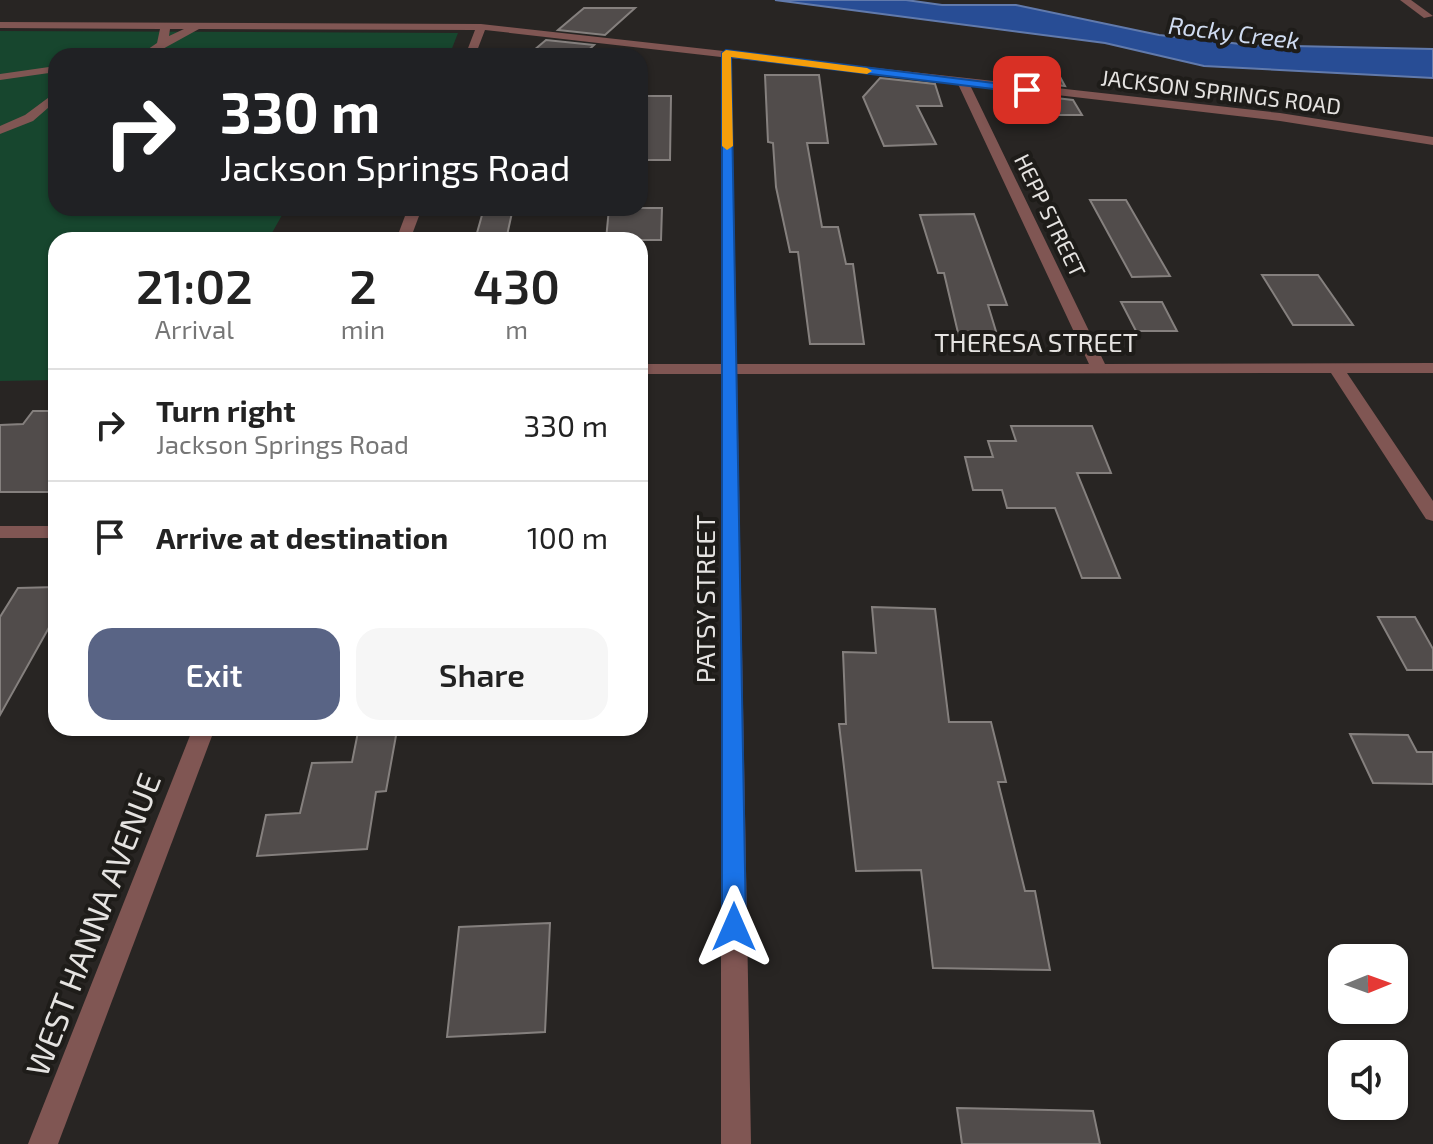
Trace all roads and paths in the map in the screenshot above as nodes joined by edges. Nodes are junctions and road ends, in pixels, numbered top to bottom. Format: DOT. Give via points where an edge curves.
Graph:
graph roads {
  1 [pos="1405,0"];
  2 [pos="1428,16"];
  3 [pos="0,25"];
  4 [pos="166,26"];
  5 [pos="196,26"];
  6 [pos="481,27"];
  7 [pos="162,44"];
  8 [pos="156,48"];
  9 [pos="473,48"];
  10 [pos="726,53"];
  11 [pos="48,70"];
  12 [pos="0,77"];
  13 [pos="963,83"];
  14 [pos="48,102"];
  15 [pos="0,130"];
  16 [pos="1433,141"];
  17 [pos="1099,367"];
  18 [pos="1335,367"];
  19 [pos="730,368"];
  20 [pos="1433,368"];
  21 [pos="648,369"];
  22 [pos="1433,515"];
  23 [pos="0,532"];
  24 [pos="48,532"];
  25 [pos="201,736"];
  26 [pos="43,1144"];
  27 [pos="736,1144"];
  1 -- 2 [label="street"];
  3 -- 4 [label="street, JACKSON SPRINGS ROAD"];
  4 -- 5 [label="street, JACKSON SPRINGS ROAD"];
  4 -- 7 [label="street"];
  5 -- 6 [label="street, JACKSON SPRINGS ROAD"];
  5 -- 7 [label="street"];
  6 -- 9 [label="street"];
  6 -- 10 [label="street, JACKSON SPRINGS ROAD"];
  7 -- 8 [label="street"];
  10 -- 13 [label="street, JACKSON SPRINGS ROAD"];
  10 -- 19 [label="street, PATSY STREET"];
  11 -- 12 [label="street"];
  13 -- 16 [label="street, JACKSON SPRINGS ROAD" via="1280,117"];
  13 -- 17 [label="street, HEPP STREET"];
  14 -- 15 [label="street" via="29,118"];
  17 -- 18 [label="street, THERESA STREET"];
  17 -- 19 [label="street, THERESA STREET"];
  18 -- 20 [label="street, THERESA STREET"];
  18 -- 22 [label="street"];
  19 -- 21 [label="street, THERESA STREET"];
  19 -- 27 [label="street, PATSY STREET"];
  23 -- 24 [label="street"];
  25 -- 26 [label="street, WEST HANNA AVENUE"];
}
